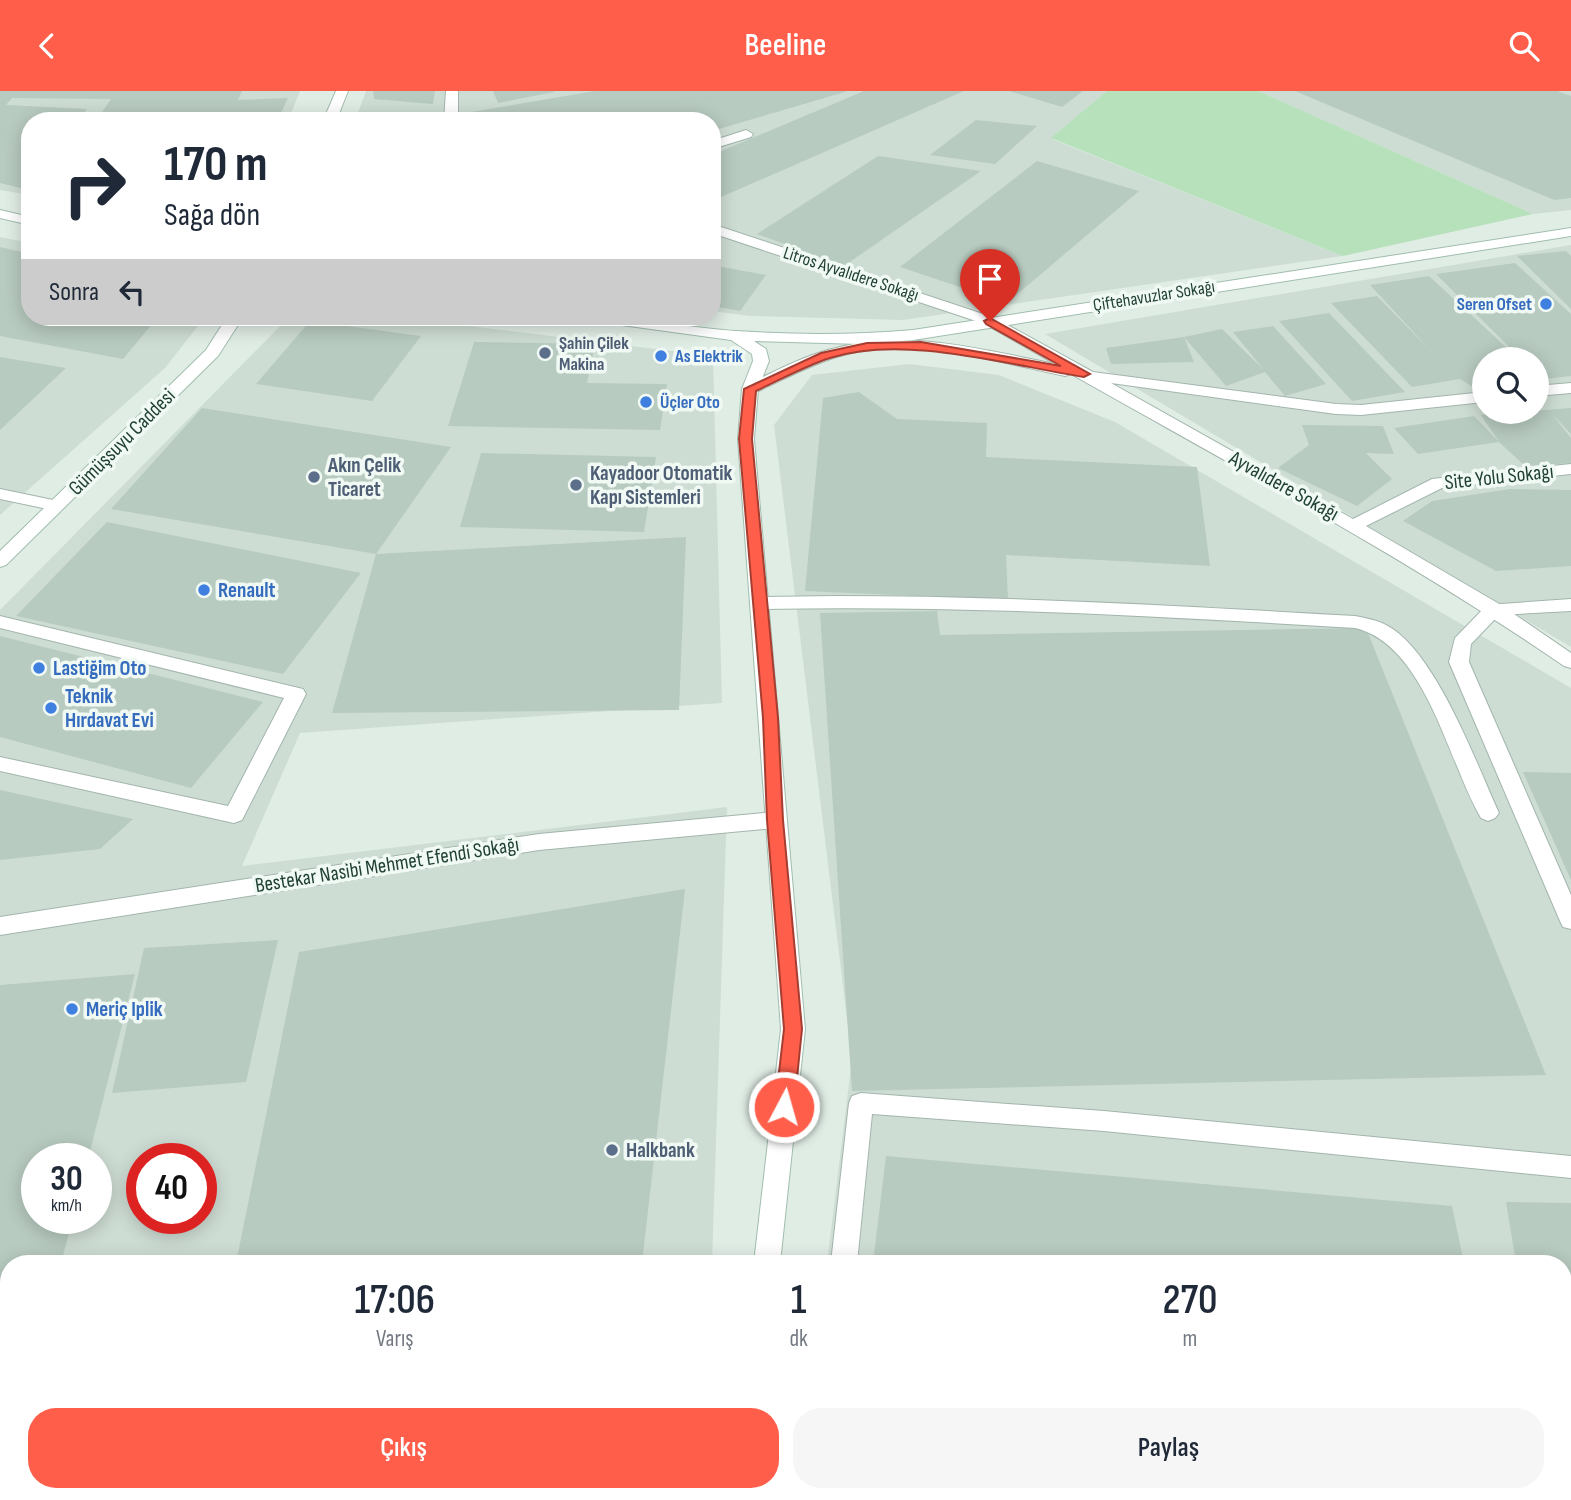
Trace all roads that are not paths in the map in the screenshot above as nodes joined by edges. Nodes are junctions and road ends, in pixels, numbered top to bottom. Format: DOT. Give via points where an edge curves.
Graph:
graph roads {
  1 [pos="342,91"];
  2 [pos="452,91"];
  3 [pos="333,112"];
  4 [pos="451,112"];
  5 [pos="746,134"];
  6 [pos="721,142"];
  7 [pos="0,201"];
  8 [pos="21,205"];
  9 [pos="0,214"];
  10 [pos="21,219"];
  11 [pos="721,232"];
  12 [pos="1571,232"];
  13 [pos="990,321"];
  14 [pos="229,326"];
  15 [pos="664,326"];
  16 [pos="951,329"];
  17 [pos="735,336"];
  18 [pos="950,350"];
  19 [pos="1084,374"];
  20 [pos="1571,387"];
  21 [pos="750,389"];
  22 [pos="1549,390"];
  23 [pos="1472,398"];
  24 [pos="1571,469"];
  25 [pos="0,494"];
  26 [pos="57,506"];
  27 [pos="1353,526"];
  28 [pos="0,561"];
  29 [pos="760,603"];
  30 [pos="1571,605"];
  31 [pos="1494,609"];
  32 [pos="0,622"];
  33 [pos="1571,662"];
  34 [pos="0,764"];
  35 [pos="1488,813"];
  36 [pos="775,820"];
  37 [pos="1571,921"];
  38 [pos="0,926"];
  39 [pos="1571,1167"];
  40 [pos="768,1255"];
  41 [pos="846,1255"];
  1 -- 3 [label="street"];
  2 -- 4 [label="street"];
  5 -- 6 [label="street"];
  7 -- 8 [label="street"];
  9 -- 10 [label="street"];
  11 -- 13 [label="street, Litros Ayvalıdere Sokağı"];
  12 -- 13 [label="street, Çiftehavuzlar Sokağı"];
  13 -- 16 [label="street, Çiftehavuzlar Sokağı"];
  13 -- 19 [label="street, Ayvalıdere Sokağı"];
  14 -- 26 [label="street, Gümüşsuyu Caddesi" via="212,353"];
  15 -- 17 [label="street, Çiftehavuzlar Sokağı"];
  16 -- 17 [label="street, Çiftehavuzlar Sokağı" via="861,339"];
  16 -- 18 [label="street" via="945,337"];
  17 -- 21 [label="street" via="760,352"];
  18 -- 19 [label="street"];
  18 -- 21 [label="street" via="892,345 847,349"];
  19 -- 23 [label="street" via="1335,409"];
  19 -- 27 [label="street, Ayvalıdere Sokağı"];
  20 -- 22 [label="street"];
  21 -- 29 [label="street" via="746,439"];
  24 -- 27 [label="street, Site Yolu Sokağı" via="1438,482"];
  25 -- 26 [label="street"];
  26 -- 28 [label="street, Gümüşsuyu Caddesi"];
  27 -- 31 [label="street, Ayvalıdere Sokağı"];
  29 -- 35 [label="street" via="1065,604 1354,622 1381,630 1406,650"];
  29 -- 36 [label="street"];
  30 -- 31 [label="street"];
  31 -- 33 [label="street, Ayvalıdere Sokağı"];
  31 -- 37 [label="street" via="1462,642 1459,662"];
  32 -- 34 [label="street" via="296,695 234,815"];
  36 -- 38 [label="street, Bestekar Nasibi Mehmet Efendi Sokağı" via="539,842"];
  36 -- 40 [label="street" via="793,1029"];
  39 -- 41 [label="street" via="1118,1122 861,1103"];
}
